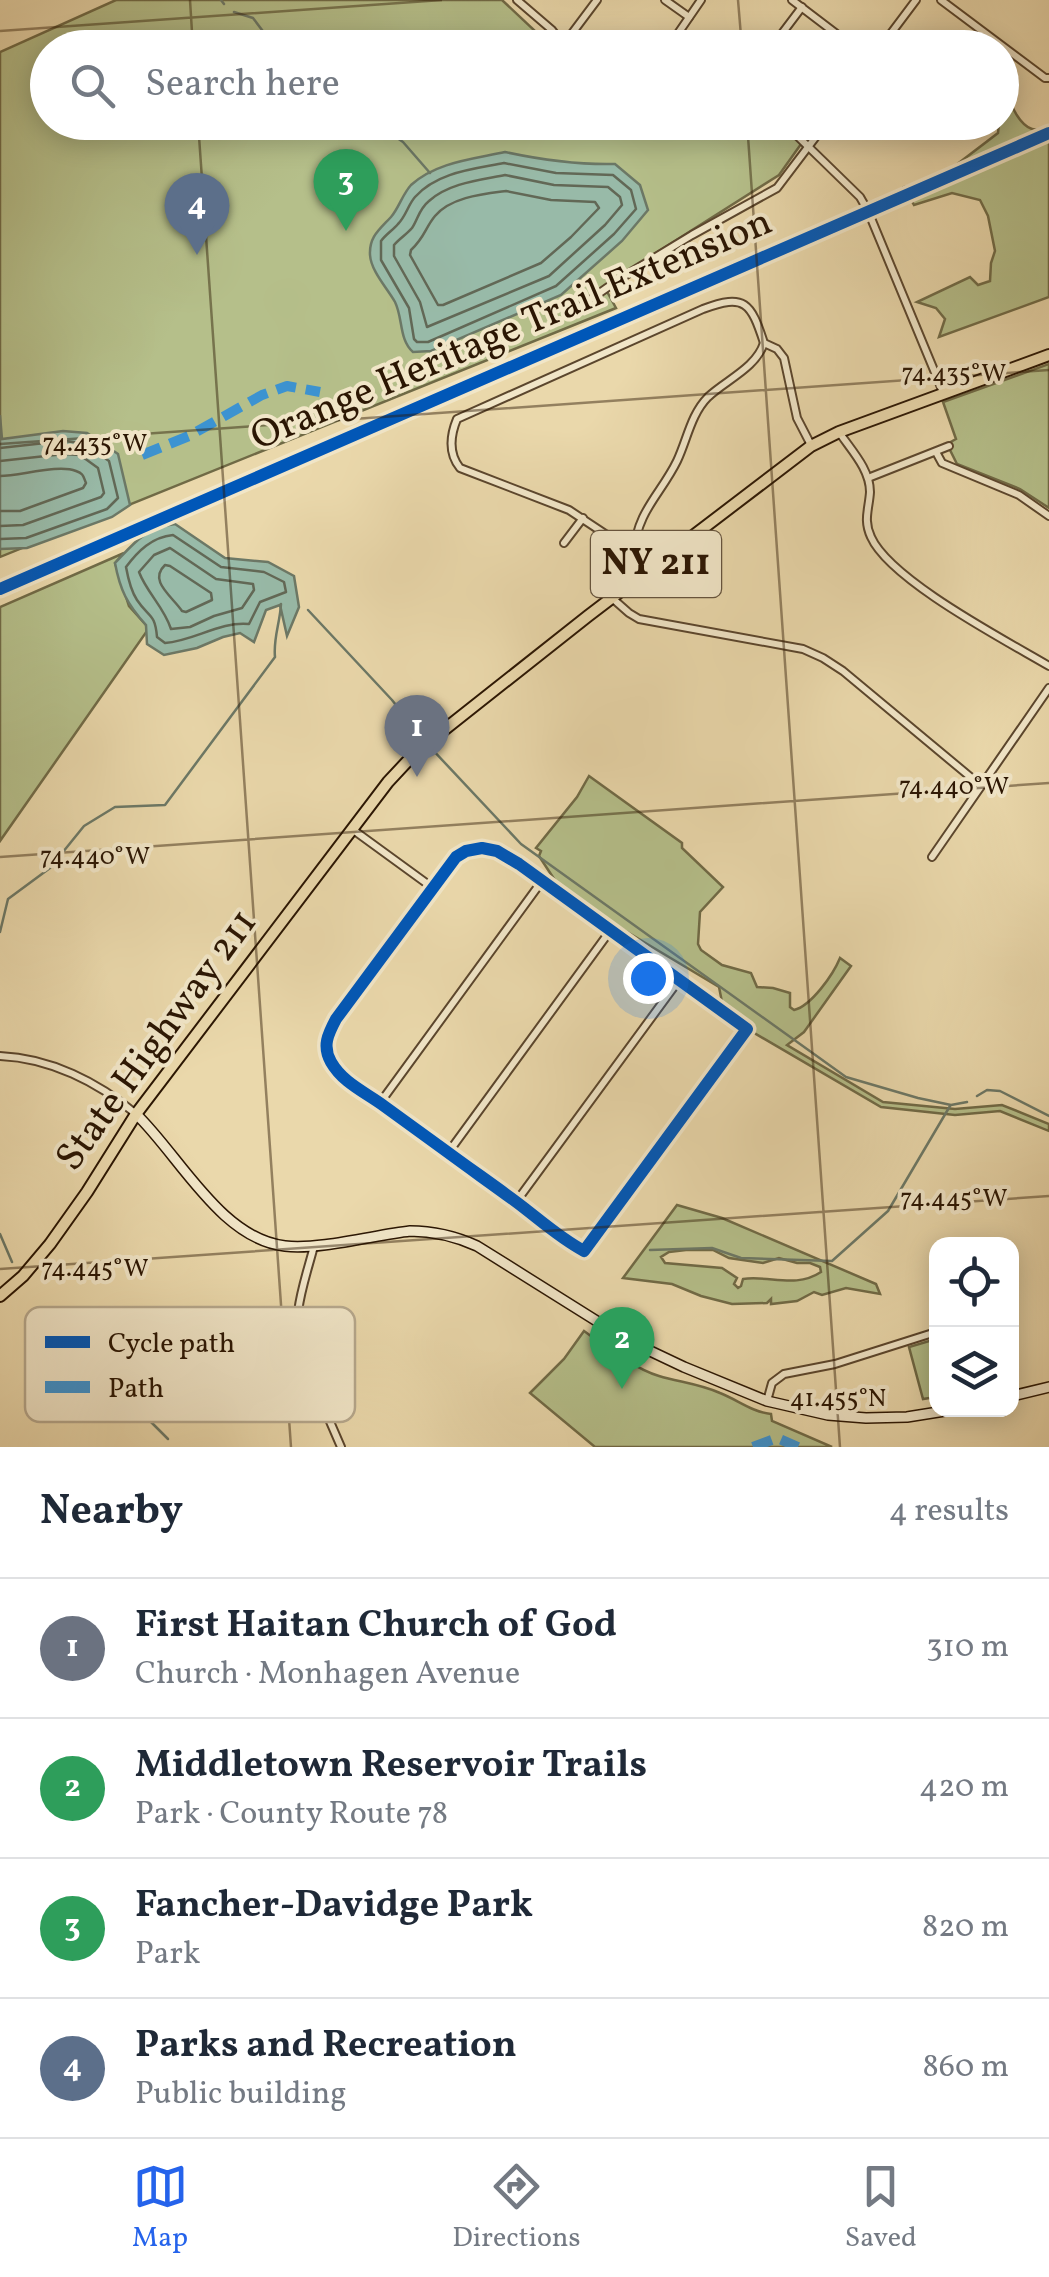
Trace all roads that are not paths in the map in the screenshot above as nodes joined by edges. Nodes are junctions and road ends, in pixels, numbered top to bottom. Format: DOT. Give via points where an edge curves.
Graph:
graph roads {
  1 [pos="517,0"];
  2 [pos="597,0"];
  3 [pos="664,0"];
  4 [pos="701,0"];
  5 [pos="792,0"];
  6 [pos="916,0"];
  7 [pos="941,0"];
  8 [pos="802,7"];
  9 [pos="689,17"];
  10 [pos="552,30"];
  11 [pos="576,30"];
  12 [pos="680,30"];
  13 [pos="784,30"];
  14 [pos="832,30"];
  15 [pos="894,30"];
  16 [pos="981,30"];
  17 [pos="1019,58"];
  18 [pos="1049,78"];
  19 [pos="801,140"];
  20 [pos="815,140"];
  21 [pos="809,148"];
  22 [pos="581,306"];
  23 [pos="764,343"];
  24 [pos="1049,355"];
  25 [pos="943,392"];
  26 [pos="839,432"];
  27 [pos="811,446"];
  28 [pos="950,446"];
  29 [pos="936,452"];
  30 [pos="868,478"];
  31 [pos="1049,516"];
  32 [pos="583,518"];
  33 [pos="564,543"];
  34 [pos="634,553"];
  35 [pos="657,563"];
  36 [pos="612,598"];
  37 [pos="1049,666"];
  38 [pos="1049,688"];
  39 [pos="980,785"];
  40 [pos="352,829"];
  41 [pos="932,857"];
  42 [pos="542,881"];
  43 [pos="433,888"];
  44 [pos="610,931"];
  45 [pos="679,980"];
  46 [pos="0,1056"];
  47 [pos="380,1103"];
  48 [pos="136,1114"];
  49 [pos="448,1153"];
  50 [pos="516,1202"];
  51 [pos="315,1244"];
  52 [pos="0,1296"];
  53 [pos="298,1307"];
  54 [pos="929,1334"];
  55 [pos="1049,1387"];
  56 [pos="1019,1394"];
  57 [pos="767,1401"];
  58 [pos="929,1414"];
  59 [pos="331,1422"];
  60 [pos="342,1447"];
  1 -- 10 [label="street"];
  2 -- 11 [label="street"];
  3 -- 9 [label="street"];
  4 -- 9 [label="street"];
  5 -- 8 [label="street"];
  6 -- 15 [label="street"];
  7 -- 16 [label="street"];
  8 -- 13 [label="street"];
  8 -- 14 [label="street"];
  9 -- 12 [label="street"];
  17 -- 18 [label="street"];
  19 -- 21 [label="street"];
  20 -- 21 [label="street"];
  21 -- 22 [label="street" via="776,188"];
  21 -- 25 [label="street" via="849,184 868,212"];
  23 -- 27 [label="street" via="784,358 797,418"];
  23 -- 32 [label="street" via="743,303 722,302 457,419 451,450 460,468"];
  23 -- 34 [label="street" via="699,408 652,498"];
  24 -- 25 [label="main road, NY 211"];
  25 -- 26 [label="main road, NY 211"];
  26 -- 27 [label="main road, NY 211"];
  26 -- 30 [label="street"];
  27 -- 35 [label="main road, NY 211"];
  28 -- 29 [label="street"];
  29 -- 30 [label="street"];
  29 -- 31 [label="street" via="942,463 1018,495"];
  30 -- 37 [label="street" via="866,522 888,561"];
  32 -- 33 [label="street"];
  32 -- 34 [label="street"];
  34 -- 35 [label="street"];
  35 -- 36 [label="main road, NY 211"];
  36 -- 39 [label="street" via="639,618 823,658"];
  36 -- 40 [label="main road, NY 211" via="416,752"];
  38 -- 39 [label="street"];
  39 -- 41 [label="street"];
  40 -- 43 [label="street"];
  40 -- 48 [label="main road, State Highway 211 / NY 211"];
  42 -- 43 [label="street" via="482,848 456,857"];
  42 -- 44 [label="street"];
  42 -- 47 [label="street"];
  43 -- 47 [label="street" via="326,1042 338,1072"];
  44 -- 45 [label="street"];
  44 -- 49 [label="street"];
  45 -- 50 [label="street"];
  45 -- 50 [label="street" via="747,1029 661,1148 584,1251"];
  46 -- 48 [label="street" via="67,1072"];
  47 -- 49 [label="street"];
  48 -- 51 [label="street" via="230,1220 270,1243"];
  48 -- 52 [label="main road, State Highway 211 / NY 211" via="50,1244"];
  49 -- 50 [label="street"];
  51 -- 53 [label="street"];
  51 -- 57 [label="street" via="428,1230 457,1237 627,1340"];
  54 -- 57 [label="street" via="784,1374 772,1383"];
  55 -- 56 [label="street"];
  57 -- 58 [label="street" via="866,1418"];
  59 -- 60 [label="street"];
}
